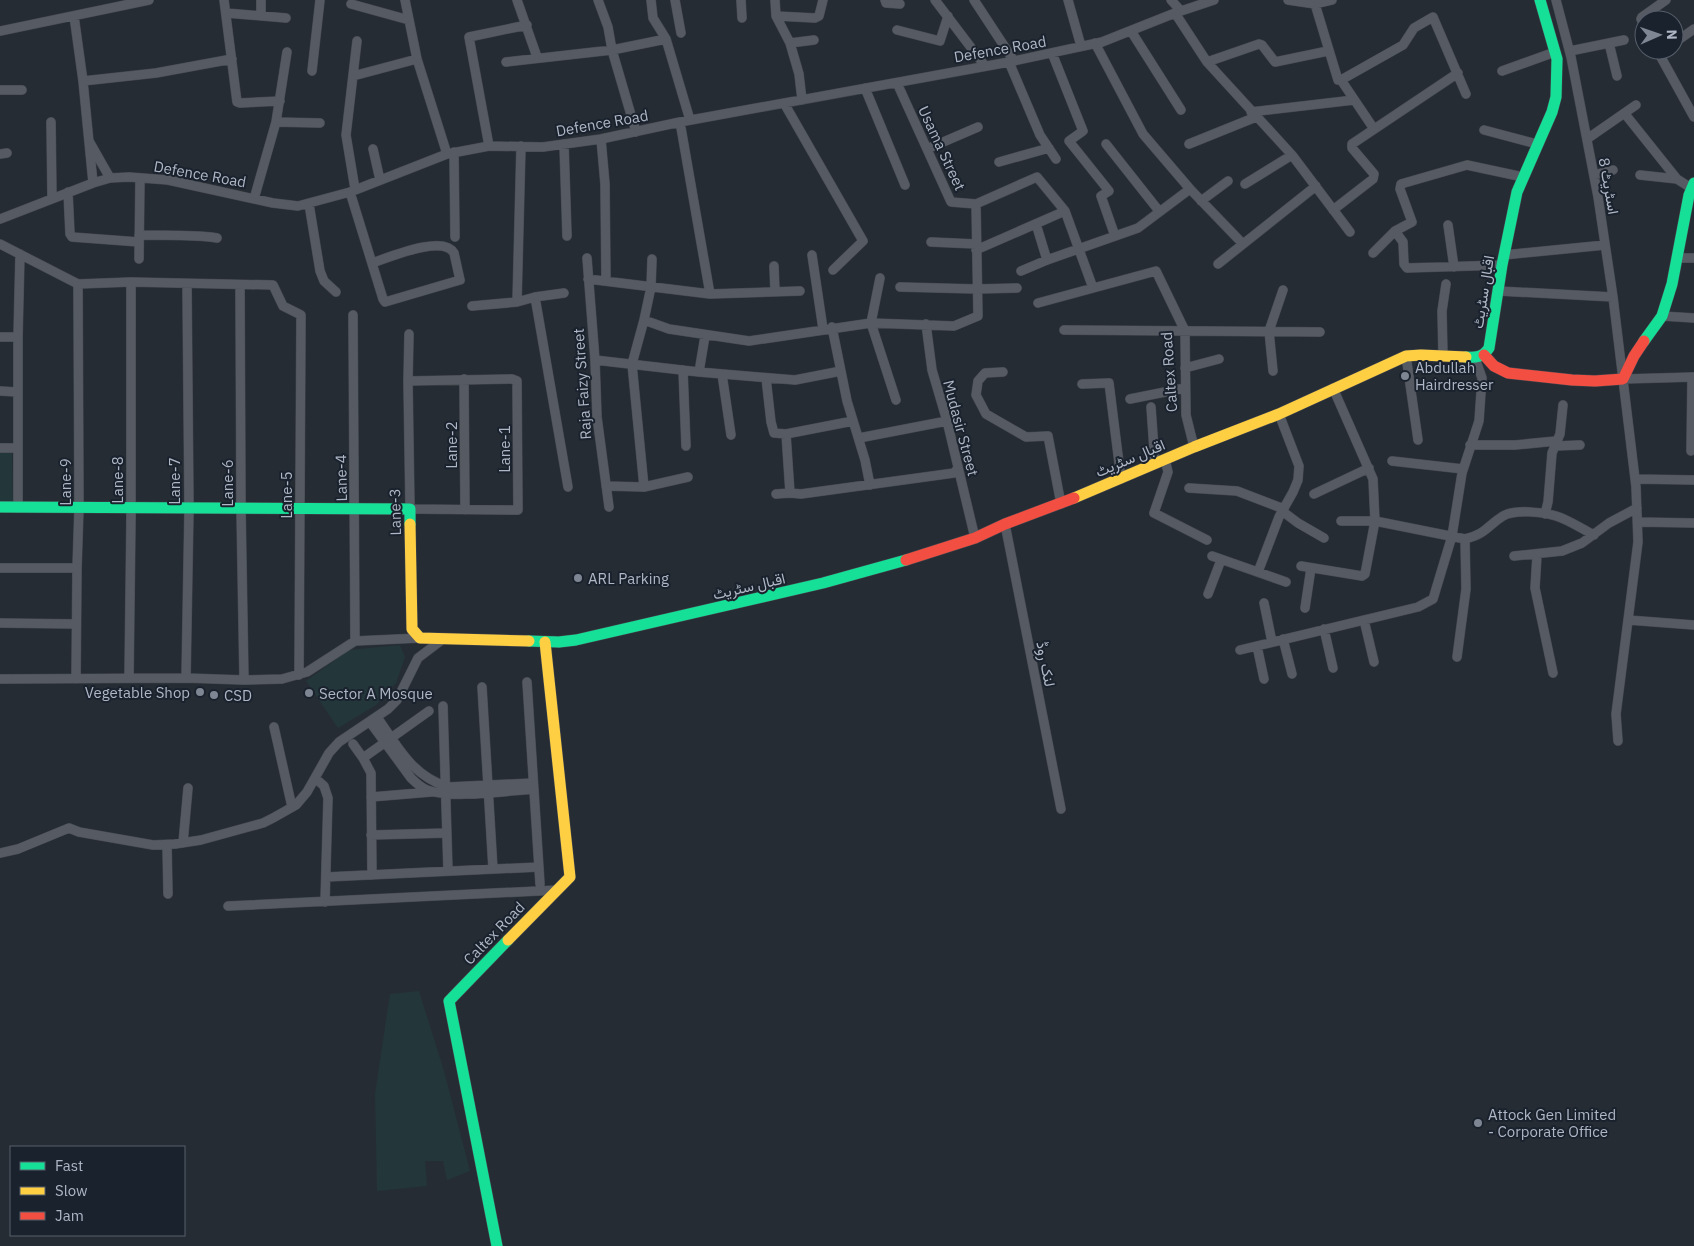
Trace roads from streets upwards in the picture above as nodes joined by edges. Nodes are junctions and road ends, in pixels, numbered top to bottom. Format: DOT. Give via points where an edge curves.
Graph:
graph roads {
  1 [pos="149,0"];
  2 [pos="224,0"];
  3 [pos="261,0"];
  4 [pos="320,0"];
  5 [pos="406,0"];
  6 [pos="517,0"];
  7 [pos="598,0"];
  8 [pos="651,0"];
  9 [pos="675,0"];
  10 [pos="741,0"];
  11 [pos="774,0"];
  12 [pos="822,0"];
  13 [pos="885,0"];
  14 [pos="935,0"];
  15 [pos="974,0"];
  16 [pos="1068,0"];
  17 [pos="1171,0"];
  18 [pos="1214,0"];
  19 [pos="1288,0"];
  20 [pos="1332,0"];
  21 [pos="1540,0"];
  22 [pos="1556,0"];
  23 [pos="1666,0"];
  24 [pos="351,4"];
  25 [pos="900,4"];
  26 [pos="1315,4"];
  27 [pos="1652,10"];
  28 [pos="1178,12"];
  29 [pos="226,14"];
  30 [pos="74,16"];
  31 [pos="261,16"];
  32 [pos="776,16"];
  33 [pos="948,16"];
  34 [pos="286,18"];
  35 [pos="742,18"];
  36 [pos="409,20"];
  37 [pos="527,25"];
  38 [pos="897,30"];
  39 [pos="1131,31"];
  40 [pos="0,32"];
  41 [pos="681,33"];
  42 [pos="666,39"];
  43 [pos="814,40"];
  44 [pos="1624,40"];
  45 [pos="357,41"];
  46 [pos="790,43"];
  47 [pos="1096,43"];
  48 [pos="1609,43"];
  49 [pos="1081,46"];
  50 [pos="612,50"];
  51 [pos="1328,51"];
  52 [pos="1570,51"];
  53 [pos="287,52"];
  54 [pos="1555,52"];
  55 [pos="1052,53"];
  56 [pos="537,58"];
  57 [pos="232,59"];
  58 [pos="416,59"];
  59 [pos="1665,60"];
  60 [pos="1012,61"];
  61 [pos="506,62"];
  62 [pos="1207,62"];
  63 [pos="984,66"];
  64 [pos="312,71"];
  65 [pos="1502,71"];
  66 [pos="1458,73"];
  67 [pos="353,76"];
  68 [pos="1617,76"];
  69 [pos="1341,80"];
  70 [pos="83,81"];
  71 [pos="897,84"];
  72 [pos="865,88"];
  73 [pos="0,90"];
  74 [pos="22,90"];
  75 [pos="1466,94"];
  76 [pos="802,100"];
  77 [pos="1354,100"];
  78 [pos="280,101"];
  79 [pos="784,103"];
  80 [pos="1636,105"];
  81 [pos="1181,110"];
  82 [pos="1625,114"];
  83 [pos="1254,115"];
  84 [pos="1694,117"];
  85 [pos="685,121"];
  86 [pos="51,122"];
  87 [pos="276,122"];
  88 [pos="320,122"];
  89 [pos="978,127"];
  90 [pos="1374,129"];
  91 [pos="1484,130"];
  92 [pos="636,132"];
  93 [pos="88,139"];
  94 [pos="602,139"];
  95 [pos="1587,139"];
  96 [pos="564,144"];
  97 [pos="1106,144"];
  98 [pos="1189,144"];
  99 [pos="1536,144"];
  100 [pos="489,146"];
  101 [pos="521,146"];
  102 [pos="1049,148"];
  103 [pos="373,149"];
  104 [pos="927,149"];
  105 [pos="450,153"];
  106 [pos="1292,155"];
  107 [pos="1056,159"];
  108 [pos="999,162"];
  109 [pos="1612,170"];
  110 [pos="1594,175"];
  111 [pos="1640,176"];
  112 [pos="1523,177"];
  113 [pos="110,178"];
  114 [pos="140,178"];
  115 [pos="1677,179"];
  116 [pos="380,180"];
  117 [pos="1228,181"];
  118 [pos="93,183"];
  119 [pos="905,184"];
  120 [pos="1245,184"];
  121 [pos="1316,186"];
  122 [pos="1692,186"];
  123 [pos="1190,189"];
  124 [pos="352,191"];
  125 [pos="68,192"];
  126 [pos="52,198"];
  127 [pos="254,198"];
  128 [pos="1201,201"];
  129 [pos="309,204"];
  130 [pos="976,204"];
  131 [pos="1334,210"];
  132 [pos="1159,211"];
  133 [pos="1066,212"];
  134 [pos="0,219"];
  135 [pos="1036,224"];
  136 [pos="1448,225"];
  137 [pos="1395,231"];
  138 [pos="1350,232"];
  139 [pos="567,236"];
  140 [pos="1115,236"];
  141 [pos="455,237"];
  142 [pos="139,238"];
  143 [pos="217,238"];
  144 [pos="931,242"];
  145 [pos="0,244"];
  146 [pos="1243,244"];
  147 [pos="1605,245"];
  148 [pos="976,247"];
  149 [pos="1078,249"];
  150 [pos="1373,253"];
  151 [pos="20,254"];
  152 [pos="812,255"];
  153 [pos="587,258"];
  154 [pos="1677,258"];
  155 [pos="1694,258"];
  156 [pos="139,259"];
  157 [pos="652,259"];
  158 [pos="1047,260"];
  159 [pos="1503,260"];
  160 [pos="372,263"];
  161 [pos="1218,264"];
  162 [pos="774,266"];
  163 [pos="1454,266"];
  164 [pos="833,270"];
  165 [pos="1021,271"];
  166 [pos="880,278"];
  167 [pos="588,279"];
  168 [pos="131,282"];
  169 [pos="606,282"];
  170 [pos="78,284"];
  171 [pos="187,284"];
  172 [pos="1446,284"];
  173 [pos="240,285"];
  174 [pos="651,287"];
  175 [pos="900,287"];
  176 [pos="1017,288"];
  177 [pos="1092,288"];
  178 [pos="977,289"];
  179 [pos="1284,290"];
  180 [pos="800,291"];
  181 [pos="336,292"];
  182 [pos="775,292"];
  183 [pos="1498,292"];
  184 [pos="564,293"];
  185 [pos="710,294"];
  186 [pos="535,297"];
  187 [pos="1613,298"];
  188 [pos="518,302"];
  189 [pos="1038,303"];
  190 [pos="472,306"];
  191 [pos="353,315"];
  192 [pos="1662,316"];
  193 [pos="1694,318"];
  194 [pos="644,320"];
  195 [pos="871,323"];
  196 [pos="926,324"];
  197 [pos="832,327"];
  198 [pos="822,329"];
  199 [pos="1064,330"];
  200 [pos="1184,331"];
  201 [pos="1268,331"];
  202 [pos="1320,332"];
  203 [pos="409,334"];
  204 [pos="705,336"];
  205 [pos="0,337"];
  206 [pos="18,337"];
  207 [pos="1406,356"];
  208 [pos="1442,356"];
  209 [pos="1480,357"];
  210 [pos="1218,359"];
  211 [pos="595,360"];
  212 [pos="632,364"];
  213 [pos="1185,368"];
  214 [pos="683,370"];
  215 [pos="841,371"];
  216 [pos="1273,371"];
  217 [pos="698,372"];
  218 [pos="1003,372"];
  219 [pos="722,374"];
  220 [pos="1693,377"];
  221 [pos="766,378"];
  222 [pos="464,379"];
  223 [pos="1624,379"];
  224 [pos="408,381"];
  225 [pos="1082,384"];
  226 [pos="1185,388"];
  227 [pos="1333,388"];
  228 [pos="0,391"];
  229 [pos="18,392"];
  230 [pos="1130,399"];
  231 [pos="896,400"];
  232 [pos="1562,406"];
  233 [pos="1151,407"];
  234 [pos="1279,414"];
  235 [pos="852,421"];
  236 [pos="947,421"];
  237 [pos="786,434"];
  238 [pos="731,435"];
  239 [pos="859,438"];
  240 [pos="1418,440"];
  241 [pos="1556,443"];
  242 [pos="1470,445"];
  243 [pos="1580,445"];
  244 [pos="686,446"];
  245 [pos="1194,446"];
  246 [pos="0,448"];
  247 [pos="17,448"];
  248 [pos="1691,451"];
  249 [pos="1392,461"];
  250 [pos="1160,462"];
  251 [pos="958,468"];
  252 [pos="1369,468"];
  253 [pos="1463,468"];
  254 [pos="688,477"];
  255 [pos="1121,479"];
  256 [pos="1635,479"];
  257 [pos="1694,480"];
  258 [pos="870,484"];
  259 [pos="606,486"];
  260 [pos="568,487"];
  261 [pos="644,487"];
  262 [pos="1189,488"];
  263 [pos="790,493"];
  264 [pos="776,494"];
  265 [pos="1314,494"];
  266 [pos="1061,504"];
  267 [pos="0,507"];
  268 [pos="609,507"];
  269 [pos="18,508"];
  270 [pos="80,508"];
  271 [pos="130,508"];
  272 [pos="189,508"];
  273 [pos="1637,508"];
  274 [pos="241,509"];
  275 [pos="299,509"];
  276 [pos="355,509"];
  277 [pos="410,509"];
  278 [pos="465,510"];
  279 [pos="1283,510"];
  280 [pos="1545,514"];
  281 [pos="1340,521"];
  282 [pos="1375,521"];
  283 [pos="1638,522"];
  284 [pos="1694,522"];
  285 [pos="1005,524"];
  286 [pos="1594,535"];
  287 [pos="1452,536"];
  288 [pos="975,538"];
  289 [pos="1324,538"];
  290 [pos="1208,540"];
  291 [pos="1464,540"];
  292 [pos="1537,555"];
  293 [pos="1514,556"];
  294 [pos="0,568"];
  295 [pos="77,568"];
  296 [pos="1258,572"];
  297 [pos="1286,582"];
  298 [pos="1208,594"];
  299 [pos="1264,603"];
  300 [pos="1305,608"];
  301 [pos="1364,620"];
  302 [pos="1628,620"];
  303 [pos="0,622"];
  304 [pos="76,624"];
  305 [pos="1694,625"];
  306 [pos="1324,629"];
  307 [pos="420,638"];
  308 [pos="442,639"];
  309 [pos="1283,639"];
  310 [pos="355,641"];
  311 [pos="546,642"];
  312 [pos="1272,642"];
  313 [pos="1257,646"];
  314 [pos="1240,650"];
  315 [pos="1457,657"];
  316 [pos="1374,662"];
  317 [pos="1333,668"];
  318 [pos="1553,673"];
  319 [pos="1292,674"];
  320 [pos="299,675"];
  321 [pos="129,678"];
  322 [pos="186,678"];
  323 [pos="0,679"];
  324 [pos="76,679"];
  325 [pos="244,680"];
  326 [pos="1264,680"];
  327 [pos="527,682"];
  328 [pos="482,688"];
  329 [pos="443,706"];
  330 [pos="429,711"];
  331 [pos="373,720"];
  332 [pos="274,728"];
  333 [pos="388,741"];
  334 [pos="1618,741"];
  335 [pos="353,744"];
  336 [pos="363,758"];
  337 [pos="314,778"];
  338 [pos="533,786"];
  339 [pos="188,788"];
  340 [pos="488,789"];
  341 [pos="446,790"];
  342 [pos="433,792"];
  343 [pos="371,796"];
  344 [pos="292,807"];
  345 [pos="1061,808"];
  346 [pos="447,833"];
  347 [pos="371,835"];
  348 [pos="183,843"];
  349 [pos="167,845"];
  350 [pos="0,852"];
  351 [pos="539,867"];
  352 [pos="493,869"];
  353 [pos="448,871"];
  354 [pos="372,875"];
  355 [pos="326,877"];
  356 [pos="540,884"];
  357 [pos="558,890"];
  358 [pos="168,894"];
  359 [pos="324,902"];
  360 [pos="228,906"];
  361 [pos="498,1246"];
  1 -- 30 [label="street"];
  2 -- 29 [label="street"];
  3 -- 31 [label="street"];
  4 -- 64 [label="street"];
  5 -- 36 [label="street"];
  6 -- 37 [label="street"];
  7 -- 50 [label="street"];
  8 -- 42 [label="street" via="653,18"];
  9 -- 41 [label="street"];
  10 -- 35 [label="street"];
  11 -- 32 [label="street"];
  12 -- 32 [label="street" via="819,16 815,18"];
  13 -- 25 [label="street"];
  14 -- 33 [label="street"];
  15 -- 60 [label="street"];
  16 -- 49 [label="street"];
  17 -- 28 [label="street"];
  18 -- 28 [label="street, Defence Road"];
  19 -- 26 [label="street"];
  20 -- 26 [label="street"];
  21 -- 54 [label="street, اقبال سٹریٹ"];
  22 -- 52 [label="street, اسٹریٹ 8"];
  23 -- 27 [label="street"];
  24 -- 36 [label="street"];
  26 -- 51 [label="street"];
  28 -- 39 [label="street, Defence Road"];
  28 -- 62 [label="street"];
  29 -- 31 [label="street"];
  29 -- 57 [label="street"];
  30 -- 40 [label="street"];
  30 -- 70 [label="street"];
  31 -- 34 [label="street"];
  32 -- 46 [label="street"];
  33 -- 38 [label="street" via="940,41"];
  33 -- 63 [label="street"];
  36 -- 58 [label="street"];
  37 -- 56 [label="street"];
  37 -- 100 [label="street" via="468,37"];
  39 -- 47 [label="street, Defence Road"];
  39 -- 81 [label="street"];
  42 -- 50 [label="street"];
  42 -- 85 [label="street"];
  43 -- 46 [label="street"];
  44 -- 48 [label="street"];
  45 -- 67 [label="street"];
  46 -- 76 [label="street"];
  47 -- 49 [label="street, Defence Road"];
  47 -- 123 [label="street" via="1143,134"];
  48 -- 52 [label="street"];
  48 -- 68 [label="street"];
  49 -- 55 [label="street, Defence Road"];
  50 -- 56 [label="street"];
  50 -- 92 [label="street"];
  51 -- 62 [label="street" via="1274,62 1259,44"];
  51 -- 69 [label="street" via="1336,77"];
  52 -- 95 [label="street, اسٹریٹ 8"];
  53 -- 78 [label="street"];
  54 -- 65 [label="street"];
  54 -- 99 [label="street, اقبال سٹریٹ" via="1556,97"];
  55 -- 60 [label="street, Defence Road"];
  55 -- 140 [label="street" via="1083,131 1069,141 1109,191 1101,196"];
  56 -- 61 [label="street"];
  57 -- 70 [label="street" via="156,73"];
  57 -- 78 [label="street" via="238,102"];
  58 -- 67 [label="street"];
  58 -- 105 [label="street"];
  59 -- 84 [label="street"];
  60 -- 63 [label="street, Defence Road"];
  60 -- 102 [label="street" via="1040,135"];
  62 -- 83 [label="street"];
  63 -- 71 [label="street, Defence Road"];
  66 -- 69 [label="street" via="1433,17 1414,28 1403,45"];
  66 -- 75 [label="street"];
  66 -- 90 [label="street"];
  67 -- 124 [label="street" via="346,135"];
  69 -- 77 [label="street"];
  70 -- 93 [label="street"];
  71 -- 72 [label="street, Defence Road"];
  71 -- 104 [label="street, Usama Street"];
  72 -- 76 [label="street, Defence Road"];
  72 -- 119 [label="street"];
  73 -- 74 [label="street"];
  76 -- 79 [label="street, Defence Road"];
  77 -- 83 [label="street"];
  77 -- 90 [label="street"];
  78 -- 87 [label="street"];
  79 -- 85 [label="street, Defence Road"];
  79 -- 164 [label="street" via="863,241"];
  80 -- 82 [label="street"];
  82 -- 95 [label="street"];
  82 -- 115 [label="street"];
  83 -- 98 [label="street"];
  83 -- 106 [label="street"];
  85 -- 92 [label="street, Defence Road"];
  85 -- 185 [label="street"];
  86 -- 126 [label="street"];
  87 -- 88 [label="street"];
  87 -- 127 [label="street"];
  89 -- 104 [label="street"];
  90 -- 131 [label="street" via="1351,146 1374,174 1373,179"];
  91 -- 99 [label="street"];
  92 -- 94 [label="street, Defence Road"];
  93 -- 113 [label="street"];
  93 -- 118 [label="street"];
  94 -- 96 [label="street, Defence Road"];
  94 -- 169 [label="street"];
  95 -- 110 [label="street, اسٹریٹ 8"];
  96 -- 101 [label="street, Defence Road"];
  96 -- 139 [label="street"];
  97 -- 132 [label="street"];
  99 -- 112 [label="street, اقبال سٹریٹ"];
  100 -- 101 [label="street, Defence Road"];
  100 -- 105 [label="street, Defence Road"];
  101 -- 188 [label="street"];
  102 -- 107 [label="street"];
  102 -- 108 [label="street"];
  103 -- 116 [label="street"];
  104 -- 130 [label="street, Usama Street" via="951,202"];
  105 -- 116 [label="street, Defence Road"];
  105 -- 141 [label="street"];
  106 -- 120 [label="street"];
  106 -- 121 [label="street"];
  109 -- 110 [label="street"];
  110 -- 147 [label="street, اسٹریٹ 8"];
  111 -- 115 [label="street"];
  112 -- 137 [label="street" via="1467,166 1401,184 1412,222"];
  112 -- 159 [label="street, اقبال سٹریٹ"];
  113 -- 114 [label="street, Defence Road"];
  113 -- 118 [label="street, Defence Road"];
  114 -- 127 [label="street, Defence Road" via="168,180"];
  114 -- 142 [label="street"];
  115 -- 122 [label="street"];
  116 -- 124 [label="street, Defence Road"];
  117 -- 128 [label="street"];
  118 -- 125 [label="street, Defence Road"];
  121 -- 131 [label="street"];
  121 -- 146 [label="street"];
  122 -- 154 [label="street"];
  123 -- 128 [label="street"];
  123 -- 132 [label="street"];
  124 -- 129 [label="street, Defence Road"];
  124 -- 160 [label="street"];
  125 -- 126 [label="street, Defence Road"];
  125 -- 142 [label="street" via="72,237"];
  126 -- 134 [label="street, Defence Road"];
  127 -- 129 [label="street, Defence Road" via="298,206"];
  128 -- 146 [label="street"];
  129 -- 181 [label="street" via="320,271 324,281"];
  130 -- 133 [label="street" via="1037,177"];
  130 -- 148 [label="street"];
  131 -- 138 [label="street"];
  132 -- 140 [label="street" via="1138,228"];
  133 -- 135 [label="street"];
  133 -- 149 [label="street"];
  135 -- 148 [label="street"];
  135 -- 158 [label="street"];
  136 -- 163 [label="street"];
  137 -- 150 [label="street"];
  137 -- 163 [label="street" via="1403,242 1406,268"];
  140 -- 149 [label="street"];
  142 -- 143 [label="street" via="196,235"];
  142 -- 156 [label="street"];
  144 -- 148 [label="street"];
  145 -- 151 [label="street"];
  146 -- 161 [label="street"];
  147 -- 159 [label="street"];
  147 -- 187 [label="street, اسٹریٹ 8"];
  148 -- 178 [label="street"];
  149 -- 158 [label="street"];
  149 -- 177 [label="street"];
  151 -- 170 [label="street"];
  151 -- 206 [label="street"];
  152 -- 198 [label="street"];
  153 -- 167 [label="street, Raja Faizy Street"];
  154 -- 155 [label="street"];
  154 -- 192 [label="street"];
  157 -- 174 [label="street"];
  158 -- 165 [label="street"];
  159 -- 163 [label="street"];
  159 -- 183 [label="street, اقبال سٹریٹ"];
  160 -- 160 [label="street" via="386,302 460,280 454,253 445,246 425,247"];
  162 -- 182 [label="street"];
  166 -- 195 [label="street"];
  167 -- 169 [label="street"];
  167 -- 211 [label="street, Raja Faizy Street"];
  168 -- 170 [label="street"];
  168 -- 171 [label="street"];
  168 -- 271 [label="street, Lane-8"];
  169 -- 174 [label="street"];
  170 -- 270 [label="street, Lane-9"];
  171 -- 173 [label="street"];
  171 -- 272 [label="street, Lane-7"];
  172 -- 208 [label="street"];
  173 -- 274 [label="street, Lane-6"];
  173 -- 275 [label="street, Lane-5" via="273,285 283,306 301,315"];
  174 -- 185 [label="street"];
  174 -- 194 [label="street"];
  175 -- 178 [label="street"];
  176 -- 178 [label="street"];
  177 -- 189 [label="street"];
  177 -- 200 [label="street, Caltex Road" via="1156,271"];
  178 -- 196 [label="street" via="978,316 954,326"];
  179 -- 201 [label="street"];
  180 -- 182 [label="street"];
  182 -- 185 [label="street"];
  183 -- 187 [label="street"];
  183 -- 209 [label="street, اقبال سٹریٹ" via="1489,348"];
  184 -- 186 [label="street"];
  186 -- 188 [label="street"];
  186 -- 260 [label="street"];
  187 -- 223 [label="street, اسٹریٹ 8"];
  188 -- 190 [label="street"];
  191 -- 276 [label="street, Lane-4"];
  192 -- 193 [label="street"];
  192 -- 223 [label="street" via="1634,356"];
  194 -- 204 [label="street"];
  194 -- 212 [label="street"];
  195 -- 196 [label="street"];
  195 -- 197 [label="street"];
  195 -- 231 [label="street"];
  196 -- 236 [label="street, Mudasir Street" via="932,370"];
  197 -- 198 [label="street"];
  197 -- 215 [label="street"];
  198 -- 204 [label="street" via="749,341"];
  199 -- 200 [label="street"];
  200 -- 201 [label="street"];
  200 -- 213 [label="street, Caltex Road"];
  201 -- 202 [label="street"];
  201 -- 216 [label="street"];
  203 -- 224 [label="street, Lane-3"];
  204 -- 217 [label="street"];
  205 -- 206 [label="street"];
  206 -- 229 [label="street"];
  207 -- 208 [label="street, اقبال سٹریٹ"];
  207 -- 227 [label="street, اقبال سٹریٹ"];
  207 -- 240 [label="street"];
  208 -- 209 [label="street, اقبال سٹریٹ"];
  209 -- 223 [label="street" via="1508,373 1572,380"];
  209 -- 242 [label="street" via="1482,399"];
  210 -- 213 [label="street"];
  211 -- 212 [label="street"];
  211 -- 259 [label="street, Raja Faizy Street"];
  212 -- 214 [label="street"];
  212 -- 261 [label="street"];
  213 -- 226 [label="street, Caltex Road"];
  214 -- 217 [label="street"];
  214 -- 244 [label="street"];
  215 -- 221 [label="street" via="795,380"];
  215 -- 235 [label="street"];
  217 -- 219 [label="street"];
  218 -- 266 [label="street" via="985,373 978,381 976,395 986,414 1026,437 1048,436"];
  219 -- 221 [label="street"];
  219 -- 238 [label="street"];
  220 -- 223 [label="street"];
  220 -- 248 [label="street"];
  221 -- 237 [label="street" via="774,433"];
  222 -- 224 [label="street"];
  222 -- 278 [label="street, Lane-2"];
  222 -- 278 [label="street, Lane-1" via="512,378 517,381 518,388 518,510"];
  223 -- 256 [label="street, اسٹریٹ 8"];
  224 -- 277 [label="street, Lane-3"];
  225 -- 255 [label="street" via="1109,383"];
  226 -- 230 [label="street"];
  226 -- 245 [label="street, Caltex Road" via="1186,415"];
  227 -- 234 [label="street, اقبال سٹریٹ"];
  227 -- 252 [label="street"];
  228 -- 229 [label="street"];
  229 -- 247 [label="street"];
  232 -- 241 [label="street" via="1560,434"];
  233 -- 250 [label="street"];
  234 -- 245 [label="street, اقبال سٹریٹ"];
  234 -- 279 [label="street" via="1299,466 1295,486"];
  235 -- 237 [label="street"];
  235 -- 239 [label="street"];
  236 -- 239 [label="street"];
  236 -- 251 [label="street, Mudasir Street"];
  237 -- 263 [label="street"];
  239 -- 258 [label="street"];
  241 -- 242 [label="street"];
  241 -- 243 [label="street"];
  241 -- 280 [label="street"];
  242 -- 253 [label="street"];
  245 -- 250 [label="street, اقبال سٹریٹ"];
  246 -- 247 [label="street"];
  247 -- 269 [label="street"];
  249 -- 253 [label="street"];
  250 -- 255 [label="street, اقبال سٹریٹ"];
  250 -- 290 [label="street" via="1168,472 1154,513"];
  251 -- 258 [label="street" via="954,473"];
  251 -- 288 [label="street, Mudasir Street"];
  252 -- 265 [label="street"];
  252 -- 282 [label="street" via="1373,479"];
  253 -- 287 [label="street"];
  254 -- 261 [label="street"];
  255 -- 266 [label="street, اقبال سٹریٹ"];
  256 -- 257 [label="street"];
  256 -- 273 [label="street, اسٹریٹ 8"];
  258 -- 263 [label="street"];
  259 -- 261 [label="street"];
  259 -- 268 [label="street, Raja Faizy Street"];
  262 -- 279 [label="street" via="1237,490"];
  263 -- 264 [label="street"];
  266 -- 285 [label="street, اقبال سٹریٹ"];
  267 -- 269 [label="street"];
  269 -- 270 [label="street"];
  270 -- 271 [label="street"];
  270 -- 295 [label="street, Lane-9"];
  271 -- 272 [label="street"];
  271 -- 321 [label="street, Lane-8"];
  272 -- 274 [label="street"];
  272 -- 322 [label="street, Lane-7"];
  273 -- 283 [label="street, اسٹریٹ 8"];
  273 -- 286 [label="street" via="1608,522"];
  274 -- 275 [label="street"];
  274 -- 325 [label="street, Lane-6"];
  275 -- 276 [label="street"];
  275 -- 320 [label="street, Lane-5"];
  276 -- 277 [label="street"];
  276 -- 310 [label="street, Lane-4"];
  277 -- 278 [label="street"];
  277 -- 307 [label="street, Lane-3" via="412,625"];
  279 -- 289 [label="street"];
  279 -- 296 [label="street"];
  280 -- 286 [label="street"];
  280 -- 291 [label="street" via="1508,513 1478,536"];
  281 -- 282 [label="street"];
  282 -- 287 [label="street"];
  282 -- 300 [label="street" via="1365,574 1306,567"];
  283 -- 284 [label="street"];
  283 -- 302 [label="street, اسٹریٹ 8"];
  285 -- 288 [label="street, اقبال سٹریٹ"];
  285 -- 345 [label="street, لنک روڈ"];
  286 -- 292 [label="street" via="1562,551"];
  287 -- 291 [label="street"];
  287 -- 301 [label="street" via="1433,599 1418,607"];
  288 -- 311 [label="street, اقبال سٹریٹ" via="824,584 592,637"];
  291 -- 315 [label="street" via="1466,589"];
  292 -- 293 [label="street"];
  292 -- 318 [label="street" via="1535,588"];
  294 -- 295 [label="street"];
  295 -- 304 [label="street, Lane-9"];
  296 -- 297 [label="street"];
  296 -- 298 [label="street" via="1217,558"];
  299 -- 312 [label="street"];
  301 -- 306 [label="street"];
  301 -- 316 [label="street"];
  302 -- 305 [label="street"];
  302 -- 334 [label="street, اسٹریٹ 8" via="1616,714"];
  303 -- 304 [label="street"];
  304 -- 324 [label="street, Lane-9"];
  306 -- 309 [label="street"];
  306 -- 317 [label="street"];
  307 -- 308 [label="street, اقبال سٹریٹ"];
  307 -- 310 [label="street"];
  308 -- 311 [label="street, اقبال سٹریٹ"];
  308 -- 331 [label="street" via="418,658 396,700"];
  309 -- 312 [label="street"];
  309 -- 319 [label="street"];
  310 -- 320 [label="street"];
  311 -- 357 [label="street, Caltex Road" via="570,877"];
  312 -- 313 [label="street"];
  313 -- 314 [label="street"];
  313 -- 326 [label="street"];
  320 -- 325 [label="street"];
  321 -- 322 [label="street"];
  321 -- 324 [label="street"];
  322 -- 325 [label="street"];
  323 -- 324 [label="street"];
  327 -- 338 [label="street"];
  328 -- 340 [label="street"];
  329 -- 341 [label="street"];
  330 -- 333 [label="street"];
  331 -- 333 [label="street"];
  331 -- 337 [label="street" via="329,752"];
  332 -- 344 [label="street"];
  333 -- 336 [label="street"];
  333 -- 341 [label="street" via="416,771"];
  333 -- 342 [label="street" via="417,785"];
  335 -- 336 [label="street"];
  336 -- 343 [label="street" via="371,773"];
  337 -- 344 [label="street" via="307,792"];
  337 -- 355 [label="street" via="324,786 328,798"];
  338 -- 340 [label="street"];
  338 -- 351 [label="street"];
  339 -- 348 [label="street"];
  340 -- 341 [label="street"];
  340 -- 352 [label="street"];
  341 -- 342 [label="street"];
  341 -- 346 [label="street"];
  342 -- 343 [label="street"];
  343 -- 347 [label="street"];
  344 -- 348 [label="street" via="262,823"];
  346 -- 347 [label="street"];
  346 -- 353 [label="street"];
  347 -- 354 [label="street"];
  348 -- 349 [label="street"];
  349 -- 350 [label="street" via="69,828 18,849"];
  349 -- 358 [label="street"];
  351 -- 352 [label="street"];
  351 -- 356 [label="street"];
  352 -- 353 [label="street"];
  353 -- 354 [label="street"];
  354 -- 355 [label="street"];
  355 -- 359 [label="street"];
  357 -- 359 [label="street"];
  357 -- 361 [label="street, Caltex Road" via="449,1001"];
  359 -- 360 [label="street"];
}
